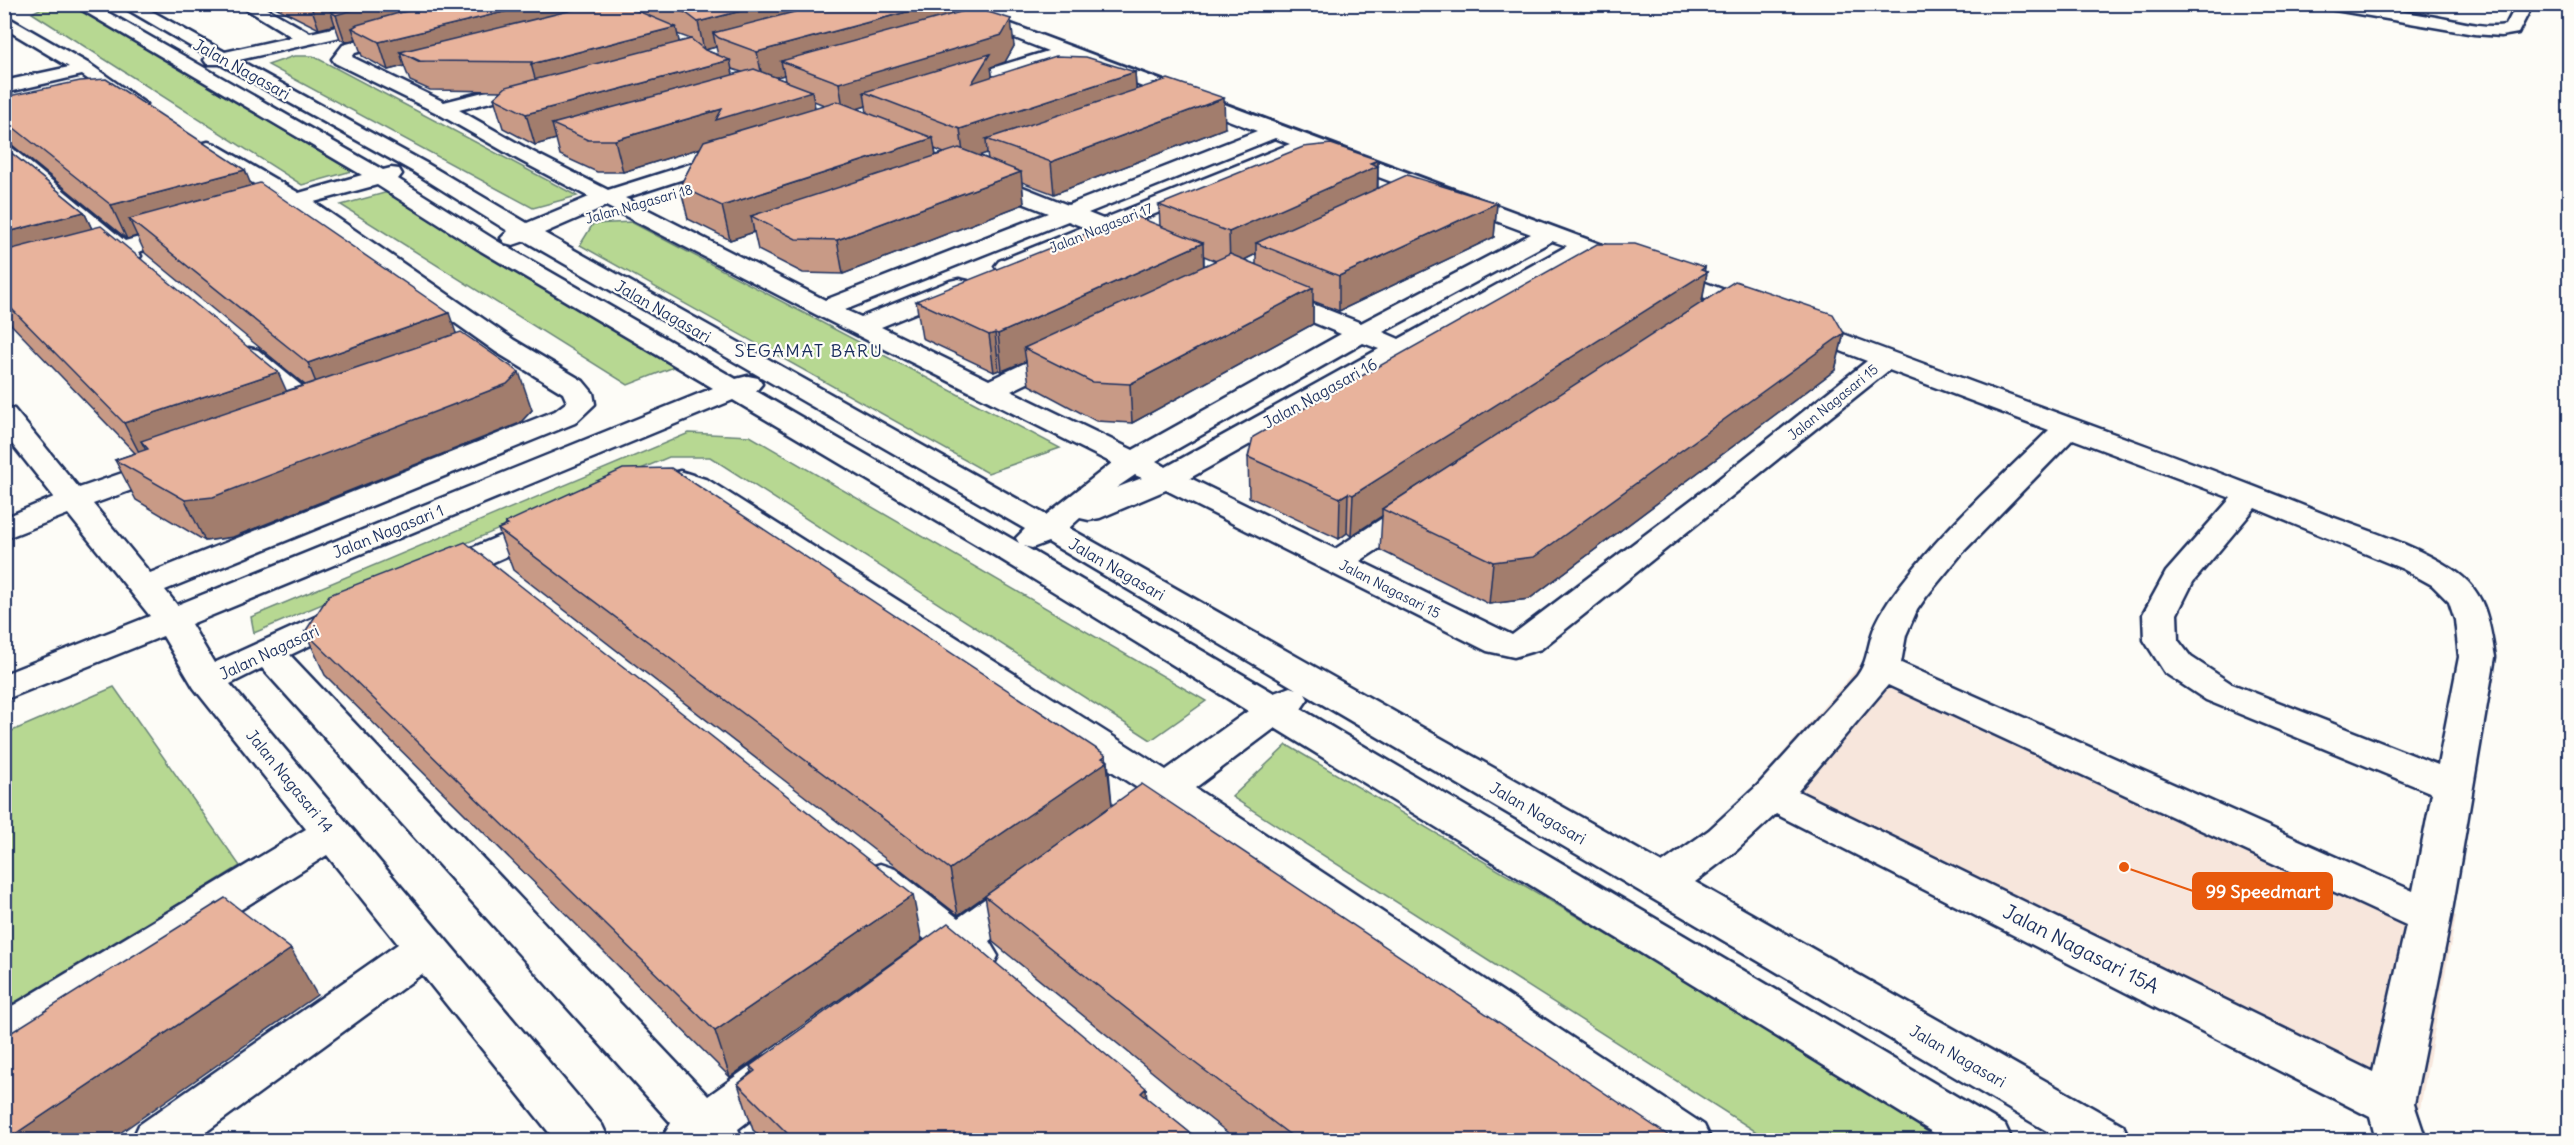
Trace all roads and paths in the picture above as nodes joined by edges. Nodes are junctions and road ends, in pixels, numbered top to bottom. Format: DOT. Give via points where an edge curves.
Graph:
graph roads {
  1 [pos="80,4"];
  2 [pos="246,4"];
  3 [pos="389,4"];
  4 [pos="942,4"];
  5 [pos="2329,4"];
  6 [pos="2525,4"];
  7 [pos="131,5"];
  8 [pos="466,12"];
  9 [pos="97,13"];
  10 [pos="414,15"];
  11 [pos="4,20"];
  12 [pos="308,39"];
  13 [pos="1065,51"];
  14 [pos="223,58"];
  15 [pos="1092,61"];
  16 [pos="188,66"];
  17 [pos="85,69"];
  18 [pos="404,74"];
  19 [pos="558,79"];
  20 [pos="381,80"];
  21 [pos="4,87"];
  22 [pos="931,93"];
  23 [pos="1182,95"];
  24 [pos="555,97"];
  25 [pos="1150,106"];
  26 [pos="947,107"];
  27 [pos="442,108"];
  28 [pos="510,109"];
  29 [pos="153,114"];
  30 [pos="488,115"];
  31 [pos="465,121"];
  32 [pos="1276,131"];
  33 [pos="194,139"];
  34 [pos="1308,144"];
  35 [pos="548,150"];
  36 [pos="752,150"];
  37 [pos="4,151"];
  38 [pos="526,156"];
  39 [pos="996,160"];
  40 [pos="419,166"];
  41 [pos="744,172"];
  42 [pos="380,177"];
  43 [pos="1424,188"];
  44 [pos="296,200"];
  45 [pos="619,203"];
  46 [pos="1391,203"];
  47 [pos="263,210"];
  48 [pos="1069,212"];
  49 [pos="208,225"];
  50 [pos="1104,226"];
  51 [pos="527,233"];
  52 [pos="1550,233"];
  53 [pos="1586,245"];
  54 [pos="489,246"];
  55 [pos="121,250"];
  56 [pos="1166,252"];
  57 [pos="148,272"];
  58 [pos="4,283"];
  59 [pos="1248,286"];
  60 [pos="1732,301"];
  61 [pos="824,309"];
  62 [pos="1703,321"];
  63 [pos="860,327"];
  64 [pos="1361,333"];
  65 [pos="229,339"];
  66 [pos="1087,344"];
  67 [pos="506,346"];
  68 [pos="1399,348"];
  69 [pos="473,358"];
  70 [pos="1886,359"];
  71 [pos="772,374"];
  72 [pos="990,390"];
  73 [pos="733,391"];
  74 [pos="4,415"];
  75 [pos="286,426"];
  76 [pos="2068,426"];
  77 [pos="196,457"];
  78 [pos="1134,461"];
  79 [pos="1168,478"];
  80 [pos="648,483"];
  81 [pos="2250,495"];
  82 [pos="1436,497"];
  83 [pos="73,500"];
  84 [pos="571,516"];
  85 [pos="1048,528"];
  86 [pos="4,530"];
  87 [pos="1010,551"];
  88 [pos="1337,562"];
  89 [pos="144,587"];
  90 [pos="171,620"];
  91 [pos="267,652"];
  92 [pos="1882,668"];
  93 [pos="207,680"];
  94 [pos="1314,683"];
  95 [pos="4,688"];
  96 [pos="1273,710"];
  97 [pos="2452,786"];
  98 [pos="1167,789"];
  99 [pos="1772,795"];
  100 [pos="1119,823"];
  101 [pos="332,832"];
  102 [pos="855,860"];
  103 [pos="1053,872"];
  104 [pos="1662,885"];
  105 [pos="2429,917"];
  106 [pos="957,941"];
  107 [pos="426,947"];
  108 [pos="911,975"];
  109 [pos="1003,979"];
  110 [pos="4,1035"];
  111 [pos="808,1051"];
  112 [pos="2396,1122"];
  113 [pos="703,1136"];
  114 [pos="158,1140"];
  115 [pos="584,1140"];
  116 [pos="1686,1140"];
  117 [pos="1987,1140"];
  118 [pos="2104,1140"];
  1 -- 9 [label="street, Jalan Nagasari"];
  2 -- 12 [label="street"];
  3 -- 10 [label="street"];
  4 -- 13 [label="street, Jalan Nagasari 15" via="980,27"];
  5 -- 6 [label="street" via="2500,31 2512,29"];
  7 -- 9 [label="street"];
  7 -- 14 [label="street, Jalan Nagasari"];
  8 -- 10 [label="street"];
  8 -- 20 [label="street, Jalan Nagasari 15" via="349,49 341,59"];
  9 -- 16 [label="street, Jalan Nagasari"];
  10 -- 12 [label="street"];
  11 -- 17 [label="street"];
  12 -- 14 [label="street"];
  13 -- 15 [label="street, Jalan Nagasari 15"];
  13 -- 22 [label="street"];
  14 -- 16 [label="street"];
  14 -- 40 [label="street, Jalan Nagasari"];
  15 -- 23 [label="street, Jalan Nagasari 15"];
  15 -- 26 [label="street"];
  16 -- 42 [label="street, Jalan Nagasari"];
  17 -- 21 [label="street"];
  17 -- 29 [label="street" via="112,98"];
  18 -- 20 [label="street"];
  19 -- 27 [label="street"];
  20 -- 27 [label="street, Jalan Nagasari 15"];
  23 -- 25 [label="street"];
  23 -- 32 [label="street, Jalan Nagasari 15"];
  24 -- 28 [label="street"];
  27 -- 31 [label="street, Jalan Nagasari 15"];
  30 -- 31 [label="street"];
  31 -- 38 [label="street, Jalan Nagasari 15"];
  32 -- 34 [label="street, Jalan Nagasari 15"];
  32 -- 48 [label="street"];
  33 -- 44 [label="street"];
  34 -- 43 [label="street, Jalan Nagasari 15"];
  34 -- 50 [label="street, Jalan Nagasari 17"];
  35 -- 38 [label="street"];
  36 -- 45 [label="street"];
  37 -- 55 [label="street"];
  38 -- 45 [label="street, Jalan Nagasari 15"];
  39 -- 48 [label="street" via="963,171"];
  40 -- 42 [label="street"];
  40 -- 51 [label="street, Jalan Nagasari"];
  41 -- 45 [label="street, Jalan Nagasari 18"];
  42 -- 44 [label="street"];
  42 -- 54 [label="street, Jalan Nagasari"];
  43 -- 46 [label="street"];
  43 -- 52 [label="street, Jalan Nagasari 15"];
  44 -- 47 [label="street"];
  44 -- 67 [label="street"];
  45 -- 51 [label="street, Jalan Nagasari 18"];
  45 -- 61 [label="street, Jalan Nagasari 15" via="730,250"];
  48 -- 50 [label="street"];
  48 -- 61 [label="street"];
  49 -- 55 [label="street"];
  50 -- 56 [label="street"];
  50 -- 63 [label="street, Jalan Nagasari 17"];
  51 -- 54 [label="street, Jalan Nagasari 18"];
  51 -- 71 [label="street, Jalan Nagasari"];
  52 -- 53 [label="street, Jalan Nagasari 15"];
  52 -- 64 [label="street"];
  53 -- 60 [label="street, Jalan Nagasari 15"];
  53 -- 68 [label="street, Jalan Nagasari 16"];
  54 -- 73 [label="street, Jalan Nagasari"];
  55 -- 57 [label="street"];
  55 -- 58 [label="street"];
  59 -- 64 [label="street"];
  60 -- 62 [label="street"];
  60 -- 70 [label="street, Jalan Nagasari 15"];
  61 -- 63 [label="street, Jalan Nagasari 15"];
  63 -- 72 [label="street, Jalan Nagasari 15"];
  64 -- 68 [label="street"];
  64 -- 78 [label="street"];
  65 -- 75 [label="street" via="330,410"];
  66 -- 72 [label="street"];
  67 -- 69 [label="street"];
  67 -- 89 [label="street" via="573,387 581,404 565,417"];
  68 -- 79 [label="street, Jalan Nagasari 16"];
  70 -- 76 [label="street"];
  70 -- 88 [label="street, Jalan Nagasari 15" via="1529,641 1514,646 1499,643"];
  71 -- 73 [label="street, Jalan Nagasari 1"];
  71 -- 85 [label="street, Jalan Nagasari"];
  72 -- 78 [label="street, Jalan Nagasari 15"];
  73 -- 87 [label="street, Jalan Nagasari"];
  73 -- 90 [label="street, Jalan Nagasari 1"];
  74 -- 83 [label="street, Jalan Nagasari 14"];
  76 -- 81 [label="street"];
  76 -- 92 [label="street" via="1952,545 1913,591 1889,635"];
  77 -- 83 [label="street"];
  78 -- 79 [label="street, Jalan Nagasari 15"];
  78 -- 85 [label="street"];
  79 -- 85 [label="street, Jalan Nagasari 16"];
  79 -- 88 [label="street, Jalan Nagasari 15"];
  80 -- 98 [label="street" via="680,480 697,486"];
  81 -- 97 [label="street" via="2415,562 2444,578 2465,599 2477,657"];
  81 -- 97 [label="street" via="2178,579 2160,614 2162,640 2178,665 2219,692"];
  82 -- 88 [label="street"];
  83 -- 86 [label="street"];
  83 -- 89 [label="street, Jalan Nagasari 14"];
  84 -- 91 [label="street, Jalan Nagasari" via="487,569 392,595"];
  85 -- 87 [label="street"];
  85 -- 94 [label="street, Jalan Nagasari"];
  87 -- 96 [label="street, Jalan Nagasari"];
  89 -- 90 [label="street, Jalan Nagasari 14"];
  90 -- 93 [label="street, Jalan Nagasari 14"];
  90 -- 95 [label="street, Jalan Nagasari 1"];
  91 -- 93 [label="street, Jalan Nagasari"];
  91 -- 113 [label="street"];
  92 -- 99 [label="street"];
  92 -- 105 [label="street"];
  93 -- 101 [label="street, Jalan Nagasari 14"];
  94 -- 96 [label="street"];
  94 -- 104 [label="street, Jalan Nagasari"];
  96 -- 98 [label="street"];
  96 -- 117 [label="street, Jalan Nagasari"];
  97 -- 105 [label="street"];
  98 -- 100 [label="street"];
  98 -- 116 [label="street"];
  99 -- 104 [label="street" via="1723,840"];
  99 -- 112 [label="street, Jalan Nagasari 15A"];
  101 -- 107 [label="street, Jalan Nagasari 14"];
  101 -- 110 [label="street"];
  102 -- 106 [label="street"];
  103 -- 106 [label="street"];
  104 -- 118 [label="street, Jalan Nagasari"];
  105 -- 112 [label="street"];
  106 -- 108 [label="street"];
  106 -- 109 [label="street"];
  107 -- 114 [label="street"];
  107 -- 115 [label="street, Jalan Nagasari 14"];
  111 -- 113 [label="street"];
}
